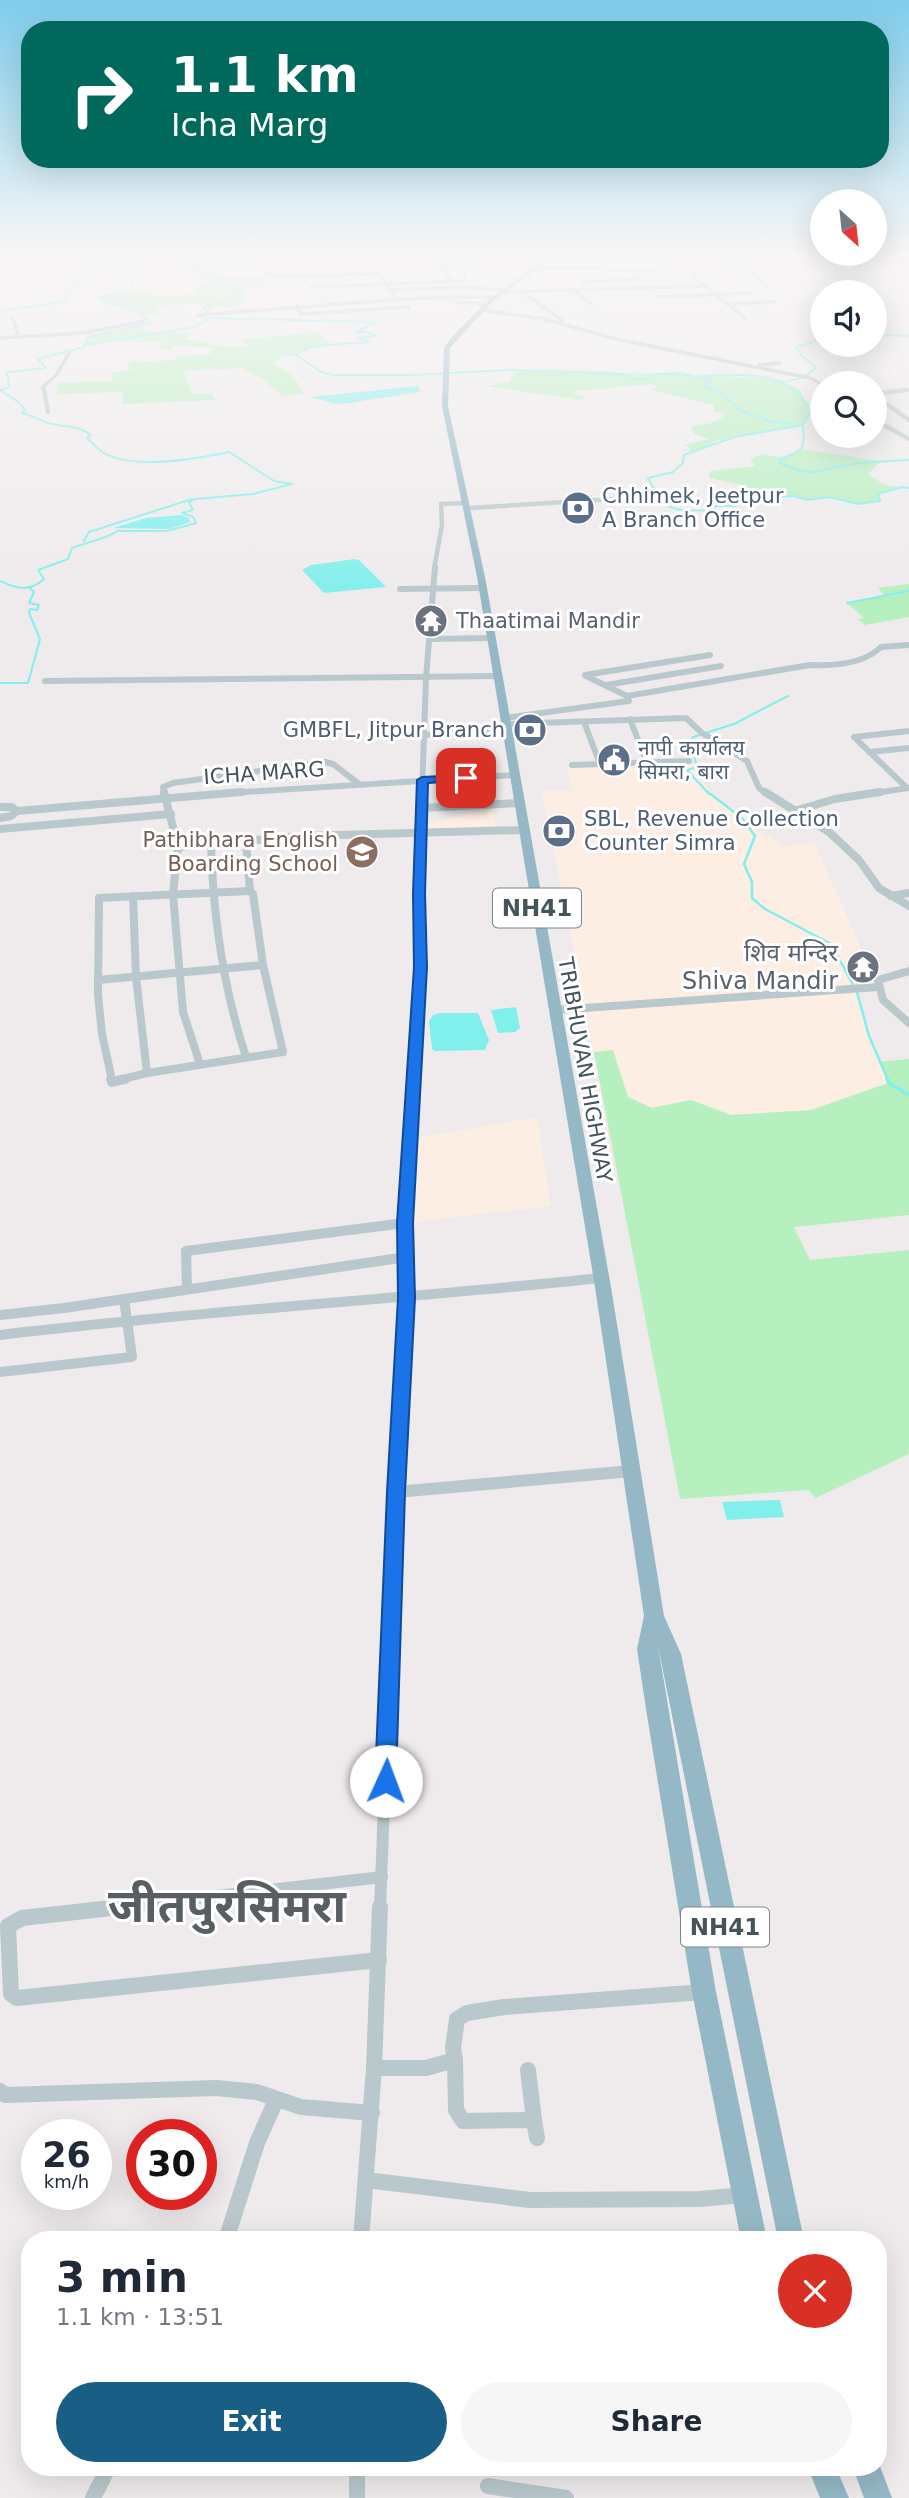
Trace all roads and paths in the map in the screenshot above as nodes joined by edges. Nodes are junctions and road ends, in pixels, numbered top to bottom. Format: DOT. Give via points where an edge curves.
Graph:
graph roads {
  1 [pos="60,369"];
  2 [pos="446,369"];
  3 [pos="760,369"];
  4 [pos="810,378"];
  5 [pos="909,390"];
  6 [pos="887,393"];
  7 [pos="887,402"];
  8 [pos="48,412"];
  9 [pos="909,420"];
  10 [pos="887,426"];
  11 [pos="909,439"];
  12 [pos="615,499"];
  13 [pos="468,506"];
  14 [pos="482,588"];
  15 [pos="400,589"];
  16 [pos="431,589"];
  17 [pos="492,638"];
  18 [pos="429,639"];
  19 [pos="909,645"];
  20 [pos="721,666"];
  21 [pos="497,676"];
  22 [pos="733,677"];
  23 [pos="426,678"];
  24 [pos="45,681"];
  25 [pos="606,685"];
  26 [pos="626,696"];
  27 [pos="630,719"];
  28 [pos="584,722"];
  29 [pos="506,723"];
  30 [pos="909,731"];
  31 [pos="425,735"];
  32 [pos="909,748"];
  33 [pos="869,752"];
  34 [pos="689,761"];
  35 [pos="647,763"];
  36 [pos="600,764"];
  37 [pos="572,765"];
  38 [pos="265,770"];
  39 [pos="513,775"];
  40 [pos="422,780"];
  41 [pos="359,784"];
  42 [pos="908,788"];
  43 [pos="281,789"];
  44 [pos="166,797"];
  45 [pos="0,798"];
  46 [pos="519,803"];
  47 [pos="1,806"];
  48 [pos="422,808"];
  49 [pos="17,811"];
  50 [pos="794,811"];
  51 [pos="171,814"];
  52 [pos="1,818"];
  53 [pos="2,829"];
  54 [pos="523,830"];
  55 [pos="420,831"];
  56 [pos="246,841"];
  57 [pos="211,844"];
  58 [pos="178,847"];
  59 [pos="250,891"];
  60 [pos="909,892"];
  61 [pos="212,893"];
  62 [pos="173,894"];
  63 [pos="133,896"];
  64 [pos="891,896"];
  65 [pos="909,906"];
  66 [pos="263,965"];
  67 [pos="223,969"];
  68 [pos="909,971"];
  69 [pos="180,973"];
  70 [pos="136,977"];
  71 [pos="98,980"];
  72 [pos="878,987"];
  73 [pos="556,1010"];
  74 [pos="909,1023"];
  75 [pos="246,1057"];
  76 [pos="200,1064"];
  77 [pos="147,1073"];
  78 [pos="405,1223"];
  79 [pos="406,1257"];
  80 [pos="601,1278"];
  81 [pos="187,1289"];
  82 [pos="407,1298"];
  83 [pos="124,1299"];
  84 [pos="0,1315"];
  85 [pos="127,1320"];
  86 [pos="0,1335"];
  87 [pos="0,1373"];
  88 [pos="632,1471"];
  89 [pos="396,1492"];
  90 [pos="654,1616"];
  91 [pos="382,1877"];
  92 [pos="379,1960"];
  93 [pos="704,1992"];
  94 [pos="455,2060"];
  95 [pos="374,2068"];
  96 [pos="528,2070"];
  97 [pos="0,2091"];
  98 [pos="276,2100"];
  99 [pos="372,2113"];
  100 [pos="534,2120"];
  101 [pos="537,2138"];
  102 [pos="366,2180"];
  103 [pos="744,2195"];
  104 [pos="229,2231"];
  105 [pos="362,2231"];
  106 [pos="752,2231"];
  107 [pos="789,2231"];
  108 [pos="104,2476"];
  109 [pos="357,2476"];
  110 [pos="825,2476"];
  111 [pos="870,2476"];
  112 [pos="488,2486"];
  113 [pos="93,2498"];
  114 [pos="357,2498"];
  115 [pos="566,2498"];
  116 [pos="835,2498"];
  117 [pos="878,2498"];
  1 -- 8 [label="street" via="43,387"];
  2 -- 13 [label="highway, TRIBHUVAN HIGHWAY / NH41" via="445,406"];
  3 -- 4 [label="street"];
  5 -- 6 [label="street"];
  7 -- 9 [label="street" via="897,415"];
  10 -- 11 [label="street"];
  12 -- 13 [label="street"];
  13 -- 14 [label="highway, TRIBHUVAN HIGHWAY / NH41"];
  13 -- 16 [label="street" via="441,503 440,546"];
  14 -- 16 [label="street"];
  14 -- 17 [label="highway, TRIBHUVAN HIGHWAY / NH41"];
  15 -- 16 [label="street"];
  16 -- 18 [label="street"];
  17 -- 18 [label="street"];
  17 -- 21 [label="highway, TRIBHUVAN HIGHWAY / NH41"];
  18 -- 23 [label="street"];
  19 -- 22 [label="street" via="881,647 872,656 831,666"];
  20 -- 22 [label="street"];
  20 -- 25 [label="street"];
  20 -- 25 [label="street" via="707,653 585,676"];
  21 -- 23 [label="street"];
  21 -- 29 [label="highway, TRIBHUVAN HIGHWAY / NH41"];
  22 -- 26 [label="street"];
  23 -- 24 [label="street"];
  23 -- 31 [label="street"];
  25 -- 26 [label="street"];
  26 -- 29 [label="street" via="629,701"];
  27 -- 28 [label="street"];
  27 -- 35 [label="street"];
  27 -- 50 [label="street" via="687,718 704,734 738,753 747,761 759,788"];
  28 -- 29 [label="street"];
  28 -- 36 [label="street"];
  29 -- 31 [label="street"];
  29 -- 39 [label="highway, TRIBHUVAN HIGHWAY / NH41"];
  30 -- 33 [label="street" via="854,737"];
  31 -- 40 [label="street"];
  32 -- 33 [label="street"];
  33 -- 42 [label="street"];
  34 -- 35 [label="street"];
  35 -- 36 [label="street"];
  36 -- 37 [label="street"];
  38 -- 41 [label="street" via="330,762"];
  38 -- 43 [label="street"];
  38 -- 44 [label="street" via="169,784 162,789"];
  39 -- 40 [label="street, ICHA MARG"];
  39 -- 46 [label="highway, TRIBHUVAN HIGHWAY / NH41"];
  40 -- 41 [label="street, ICHA MARG"];
  40 -- 48 [label="street"];
  41 -- 43 [label="street, ICHA MARG"];
  42 -- 50 [label="street" via="835,799"];
  43 -- 44 [label="street, ICHA MARG"];
  44 -- 49 [label="street, ICHA MARG"];
  44 -- 51 [label="street"];
  45 -- 47 [label="street"];
  46 -- 48 [label="street"];
  46 -- 54 [label="highway, TRIBHUVAN HIGHWAY / NH41"];
  47 -- 49 [label="street"];
  48 -- 55 [label="street"];
  49 -- 52 [label="street"];
  50 -- 64 [label="street" via="829,832"];
  51 -- 53 [label="street"];
  51 -- 58 [label="street"];
  52 -- 53 [label="street"];
  54 -- 55 [label="street"];
  54 -- 73 [label="highway, TRIBHUVAN HIGHWAY / NH41"];
  55 -- 56 [label="street"];
  55 -- 78 [label="street" via="421,967"];
  56 -- 57 [label="street"];
  56 -- 59 [label="street"];
  57 -- 58 [label="street"];
  57 -- 61 [label="street"];
  58 -- 62 [label="street"];
  59 -- 61 [label="street"];
  59 -- 66 [label="street"];
  60 -- 64 [label="street"];
  61 -- 62 [label="street"];
  61 -- 67 [label="street"];
  62 -- 63 [label="street"];
  62 -- 69 [label="street"];
  63 -- 70 [label="street"];
  63 -- 71 [label="street" via="99,898"];
  64 -- 65 [label="street"];
  66 -- 67 [label="street"];
  66 -- 75 [label="street" via="283,1052"];
  67 -- 69 [label="street"];
  67 -- 75 [label="street" via="230,1012"];
  68 -- 72 [label="street" via="878,980"];
  69 -- 70 [label="street"];
  69 -- 76 [label="street" via="183,1012"];
  70 -- 71 [label="street"];
  70 -- 77 [label="street"];
  71 -- 77 [label="street" via="110,1079"];
  72 -- 73 [label="street"];
  72 -- 74 [label="street" via="891,1012"];
  73 -- 80 [label="highway, TRIBHUVAN HIGHWAY / NH41"];
  75 -- 76 [label="street"];
  76 -- 77 [label="street"];
  78 -- 79 [label="street"];
  78 -- 81 [label="street" via="186,1251"];
  79 -- 81 [label="street"];
  79 -- 82 [label="street"];
  80 -- 82 [label="street"];
  80 -- 88 [label="highway, TRIBHUVAN HIGHWAY / NH41"];
  81 -- 83 [label="street"];
  82 -- 85 [label="street"];
  82 -- 89 [label="street"];
  83 -- 84 [label="street"];
  83 -- 85 [label="street"];
  85 -- 86 [label="street"];
  85 -- 87 [label="street" via="132,1357"];
  88 -- 89 [label="street"];
  88 -- 90 [label="highway, TRIBHUVAN HIGHWAY / NH41"];
  89 -- 91 [label="street"];
  90 -- 93 [label="highway, NH41" via="647,1649"];
  90 -- 107 [label="highway, NH41" via="671,1654"];
  91 -- 92 [label="street"];
  91 -- 92 [label="street" via="22,1918 8,1926 11,1994 17,1998"];
  92 -- 95 [label="street"];
  93 -- 94 [label="street" via="467,2013 457,2019"];
  93 -- 103 [label="highway, NH41"];
  94 -- 95 [label="street" via="426,2068"];
  94 -- 100 [label="street" via="456,2110 463,2121"];
  95 -- 99 [label="street"];
  96 -- 100 [label="street"];
  97 -- 98 [label="street" via="5,2095 48,2095 216,2088 257,2092"];
  98 -- 99 [label="street"];
  98 -- 104 [label="street"];
  99 -- 102 [label="street"];
  100 -- 101 [label="street"];
  102 -- 103 [label="street" via="530,2200"];
  102 -- 105 [label="street"];
  103 -- 106 [label="highway, NH41"];
  108 -- 113 [label="street"];
  109 -- 114 [label="street"];
  110 -- 116 [label="highway"];
  111 -- 117 [label="highway"];
  112 -- 115 [label="street"];
}
